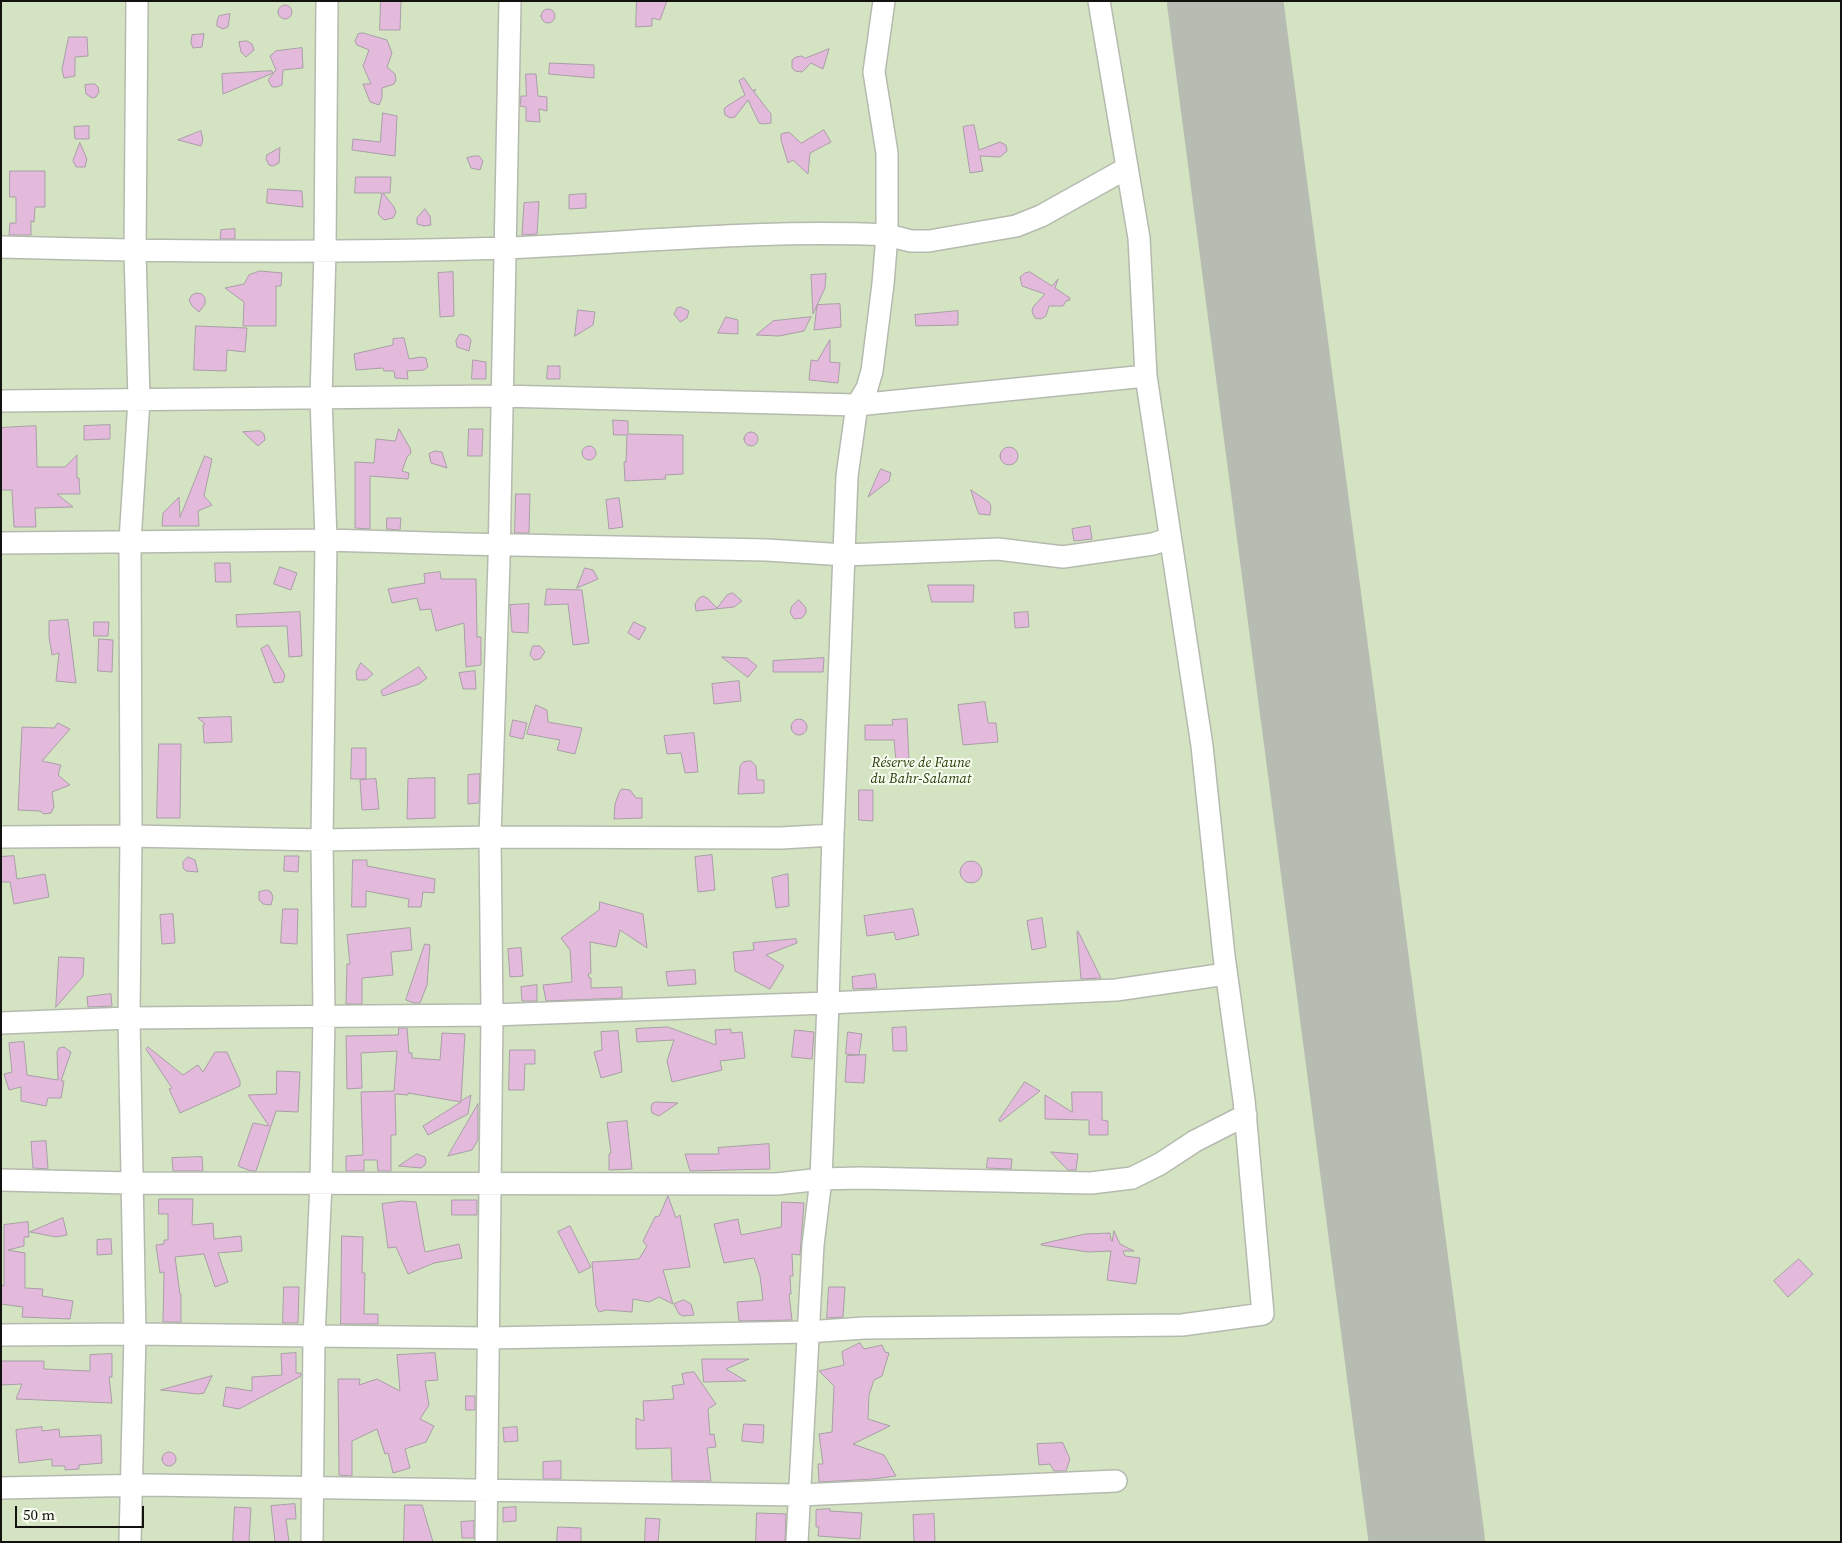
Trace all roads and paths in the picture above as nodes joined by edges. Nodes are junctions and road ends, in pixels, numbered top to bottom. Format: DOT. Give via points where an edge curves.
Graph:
graph roads {
  1 [pos="137,1"];
  2 [pos="327,1"];
  3 [pos="510,1"];
  4 [pos="884,1"];
  5 [pos="1099,1"];
  6 [pos="1127,168"];
  7 [pos="887,235"];
  8 [pos="1,248"];
  9 [pos="504,248"];
  10 [pos="135,251"];
  11 [pos="325,251"];
  12 [pos="1146,376"];
  13 [pos="501,396"];
  14 [pos="321,398"];
  15 [pos="139,400"];
  16 [pos="1,401"];
  17 [pos="857,405"];
  18 [pos="1170,538"];
  19 [pos="326,540"];
  20 [pos="130,541"];
  21 [pos="1,543"];
  22 [pos="499,544"];
  23 [pos="845,555"];
  24 [pos="833,835"];
  25 [pos="131,836"];
  26 [pos="1,837"];
  27 [pos="490,838"];
  28 [pos="322,840"];
  29 [pos="1226,974"];
  30 [pos="828,1003"];
  31 [pos="492,1015"];
  32 [pos="324,1016"];
  33 [pos="129,1018"];
  34 [pos="1,1023"];
  35 [pos="1246,1115"];
  36 [pos="821,1179"];
  37 [pos="1,1180"];
  38 [pos="131,1183"];
  39 [pos="321,1183"];
  40 [pos="489,1184"];
  41 [pos="807,1332"];
  42 [pos="135,1334"];
  43 [pos="1,1335"];
  44 [pos="314,1337"];
  45 [pos="489,1338"];
  46 [pos="1116,1481"];
  47 [pos="132,1486"];
  48 [pos="1,1488"];
  49 [pos="312,1488"];
  50 [pos="487,1491"];
  51 [pos="799,1495"];
  52 [pos="130,1542"];
  53 [pos="312,1542"];
  54 [pos="486,1542"];
  55 [pos="797,1542"];
  1 -- 10 [label="street"];
  2 -- 11 [label="street"];
  3 -- 9 [label="street"];
  4 -- 7 [label="street" via="874,72 887,153"];
  5 -- 6 [label="street"];
  6 -- 7 [label="street" via="1041,216 1016,226 929,241"];
  6 -- 12 [label="street" via="1139,238"];
  7 -- 9 [label="street" via="831,232"];
  7 -- 17 [label="street" via="872,371"];
  8 -- 10 [label="street"];
  9 -- 11 [label="street"];
  9 -- 13 [label="street"];
  10 -- 11 [label="street"];
  10 -- 15 [label="street"];
  11 -- 14 [label="street"];
  12 -- 17 [label="street"];
  12 -- 18 [label="street"];
  13 -- 14 [label="street"];
  13 -- 17 [label="street"];
  13 -- 22 [label="street"];
  14 -- 15 [label="street"];
  14 -- 19 [label="street"];
  15 -- 16 [label="street"];
  15 -- 20 [label="street"];
  17 -- 23 [label="street" via="847,476"];
  18 -- 23 [label="street" via="1153,544 1064,557 998,549"];
  18 -- 29 [label="street" via="1202,746"];
  19 -- 20 [label="street"];
  19 -- 22 [label="street"];
  19 -- 28 [label="street"];
  20 -- 21 [label="street"];
  20 -- 25 [label="street"];
  22 -- 23 [label="street" via="767,550"];
  22 -- 27 [label="street"];
  23 -- 24 [label="street"];
  24 -- 27 [label="street" via="781,838"];
  24 -- 30 [label="street"];
  25 -- 26 [label="street"];
  25 -- 28 [label="street"];
  25 -- 33 [label="street"];
  27 -- 28 [label="street"];
  27 -- 31 [label="street"];
  28 -- 32 [label="street"];
  29 -- 30 [label="street" via="1116,990"];
  29 -- 35 [label="street"];
  30 -- 31 [label="street"];
  30 -- 36 [label="street"];
  31 -- 32 [label="street"];
  31 -- 40 [label="street"];
  32 -- 33 [label="street"];
  32 -- 39 [label="street"];
  33 -- 34 [label="street"];
  33 -- 38 [label="street"];
  35 -- 36 [label="street" via="1132,1178 1091,1183"];
  35 -- 41 [label="street" via="1263,1314 1182,1325 864,1328"];
  36 -- 40 [label="street" via="777,1184"];
  36 -- 41 [label="street"];
  37 -- 38 [label="street"];
  38 -- 39 [label="street"];
  38 -- 42 [label="street"];
  39 -- 40 [label="street"];
  39 -- 44 [label="street"];
  40 -- 45 [label="street"];
  41 -- 45 [label="street"];
  41 -- 51 [label="street"];
  42 -- 43 [label="street"];
  42 -- 44 [label="street"];
  42 -- 47 [label="street"];
  44 -- 45 [label="street"];
  44 -- 49 [label="street"];
  45 -- 50 [label="street"];
  46 -- 51 [label="street"];
  47 -- 48 [label="street"];
  47 -- 49 [label="street"];
  47 -- 52 [label="street"];
  49 -- 50 [label="street"];
  49 -- 53 [label="street"];
  50 -- 51 [label="street"];
  50 -- 54 [label="street"];
  51 -- 55 [label="street"];
}
